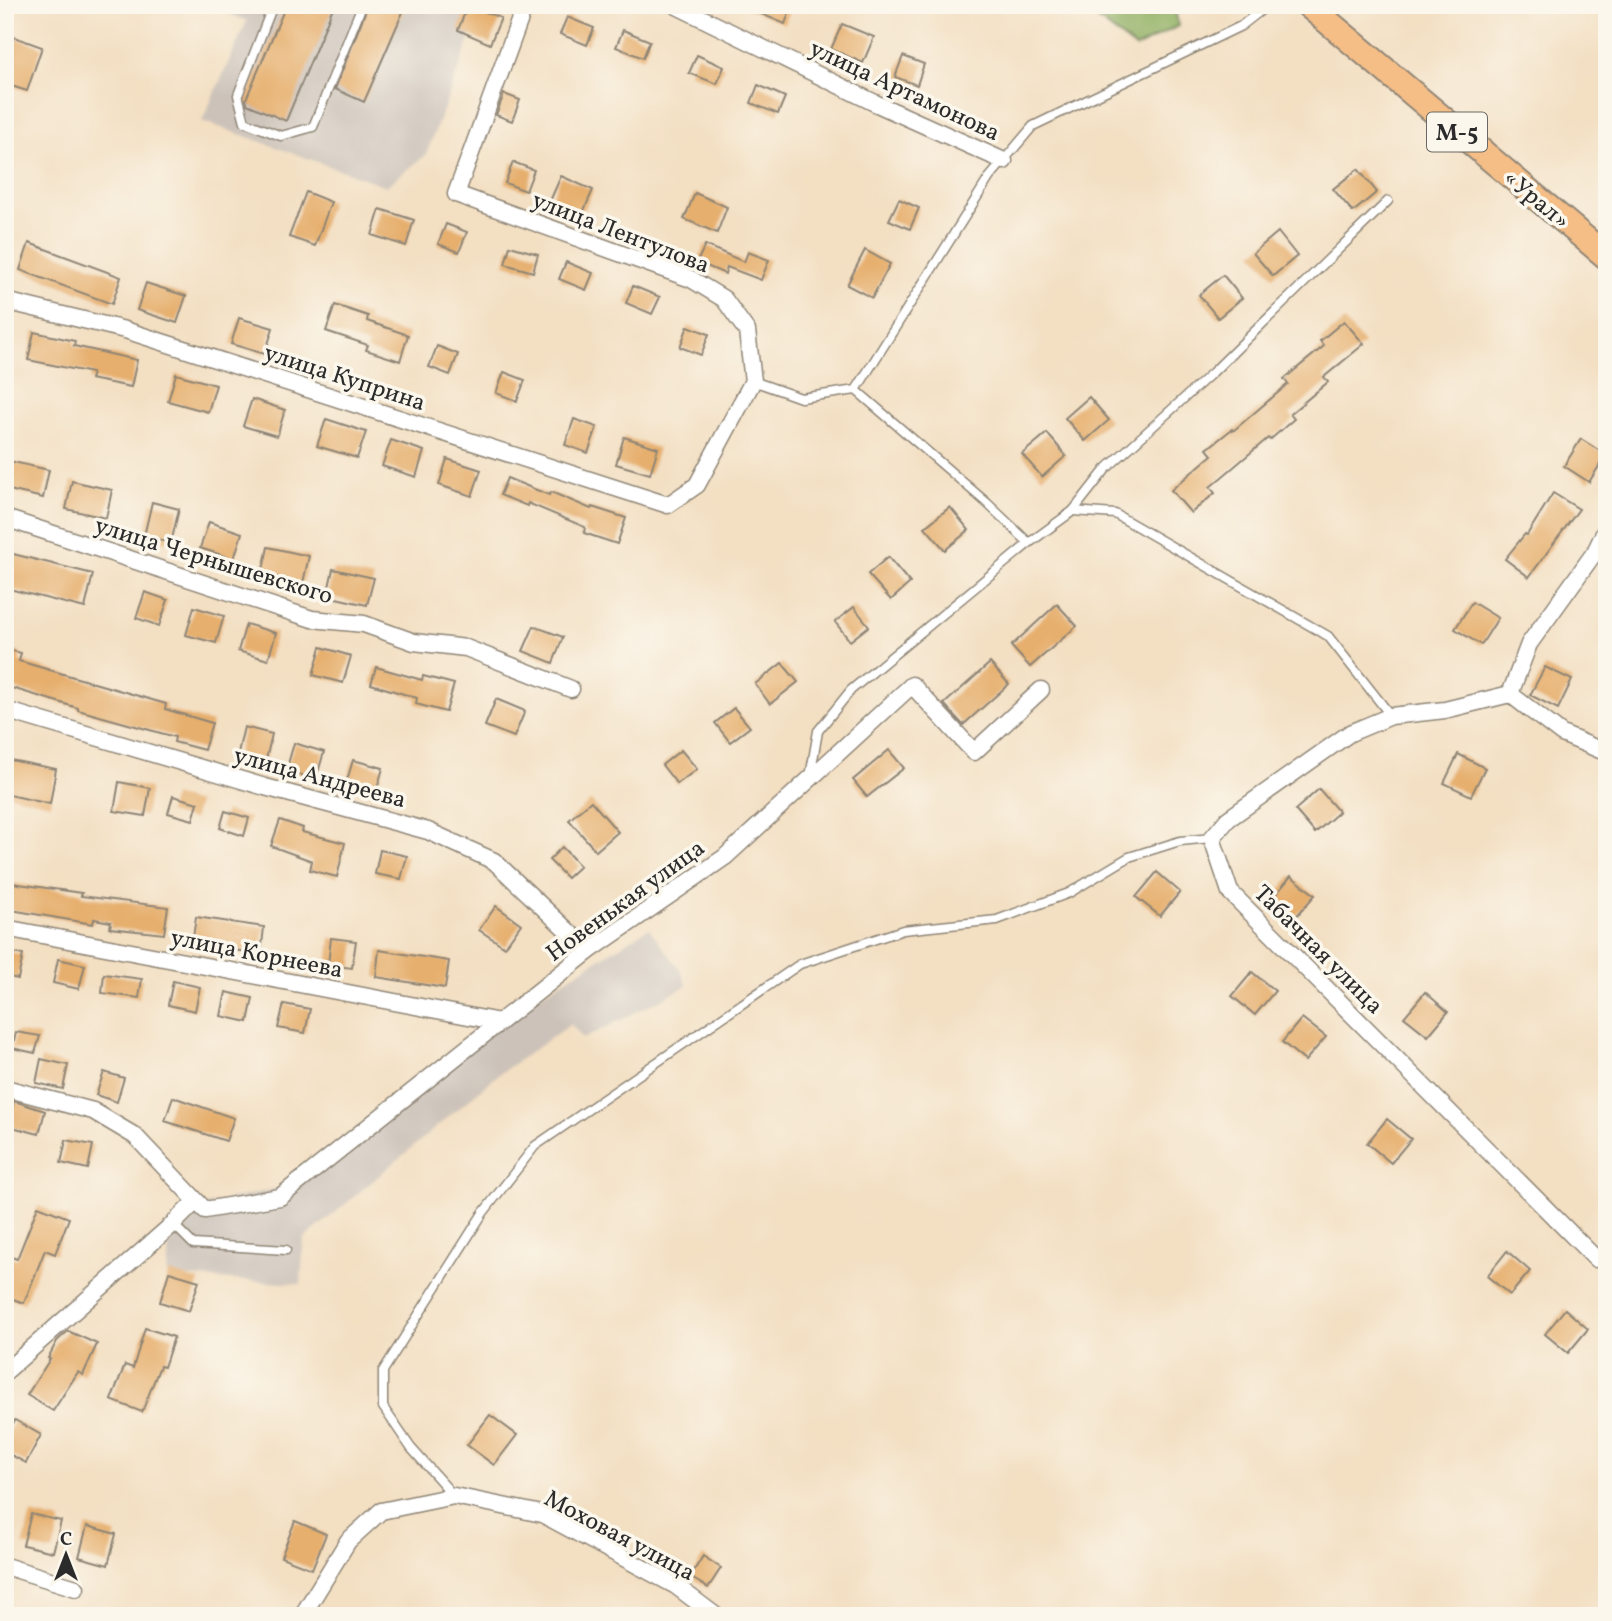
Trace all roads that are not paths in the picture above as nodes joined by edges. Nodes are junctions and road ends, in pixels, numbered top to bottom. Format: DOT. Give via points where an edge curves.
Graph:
graph roads {
  1 [pos="273,5"];
  2 [pos="362,5"];
  3 [pos="525,5"];
  4 [pos="675,5"];
  5 [pos="1268,5"];
  6 [pos="1317,10"];
  7 [pos="1004,160"];
  8 [pos="1388,201"];
  9 [pos="1607,257"];
  10 [pos="5,301"];
  11 [pos="753,381"];
  12 [pos="856,390"];
  13 [pos="1073,511"];
  14 [pos="5,518"];
  15 [pos="1607,527"];
  16 [pos="1029,544"];
  17 [pos="571,689"];
  18 [pos="1041,690"];
  19 [pos="1510,694"];
  20 [pos="5,710"];
  21 [pos="1391,716"];
  22 [pos="1607,753"];
  23 [pos="810,779"];
  24 [pos="1212,838"];
  25 [pos="5,928"];
  26 [pos="589,951"];
  27 [pos="500,1022"];
  28 [pos="5,1088"];
  29 [pos="196,1201"];
  30 [pos="173,1224"];
  31 [pos="286,1250"];
  32 [pos="1597,1259"];
  33 [pos="5,1372"];
  34 [pos="454,1496"];
  35 [pos="5,1566"];
  36 [pos="76,1588"];
  37 [pos="302,1616"];
  38 [pos="716,1616"];
  1 -- 2 [label="lane" via="238,95 245,122 281,136 313,127"];
  3 -- 11 [label="street, улица Лентулова" via="456,194 691,279 724,299 747,331"];
  4 -- 7 [label="street, улица Артамонова"];
  5 -- 7 [label="lane" via="1241,26 1033,126"];
  6 -- 9 [label="highway, «Урал» / М-5"];
  7 -- 12 [label="lane"];
  8 -- 13 [label="lane" via="1106,470"];
  10 -- 11 [label="street, улица Куприна" via="125,330 668,505 698,485"];
  11 -- 12 [label="lane" via="801,398"];
  12 -- 16 [label="lane"];
  13 -- 16 [label="lane"];
  13 -- 21 [label="lane" via="1115,514 1328,636"];
  14 -- 17 [label="street, улица Чернышевского" via="312,619 364,624 414,642 466,648"];
  15 -- 19 [label="street" via="1595,552 1529,645"];
  16 -- 23 [label="lane" via="851,690 818,731"];
  18 -- 23 [label="street, Новенькая улица" via="974,752 912,685"];
  19 -- 21 [label="street" via="1445,710"];
  19 -- 22 [label="street" via="1562,734"];
  20 -- 26 [label="street, улица Андреева" via="428,831 494,861"];
  21 -- 24 [label="street" via="1350,733 1228,819"];
  23 -- 26 [label="street, Новенькая улица" via="725,857"];
  24 -- 32 [label="street, Табачная улица" via="1230,892"];
  24 -- 34 [label="lane" via="1180,841 1129,857 1069,893 997,920 903,930 800,964 535,1146 483,1213 383,1371 383,1407 411,1448"];
  25 -- 27 [label="street, улица Корнеева"];
  26 -- 27 [label="street, Новенькая улица"];
  27 -- 29 [label="street, Новенькая улица" via="280,1197 205,1210"];
  28 -- 29 [label="street" via="93,1111 135,1136"];
  29 -- 30 [label="street"];
  30 -- 31 [label="lane" via="193,1244"];
  30 -- 33 [label="street"];
  34 -- 37 [label="street, Моховая улица" via="381,1511 348,1541"];
  34 -- 38 [label="street, Моховая улица" via="542,1514 676,1586"];
  35 -- 36 [label="street"];
}
